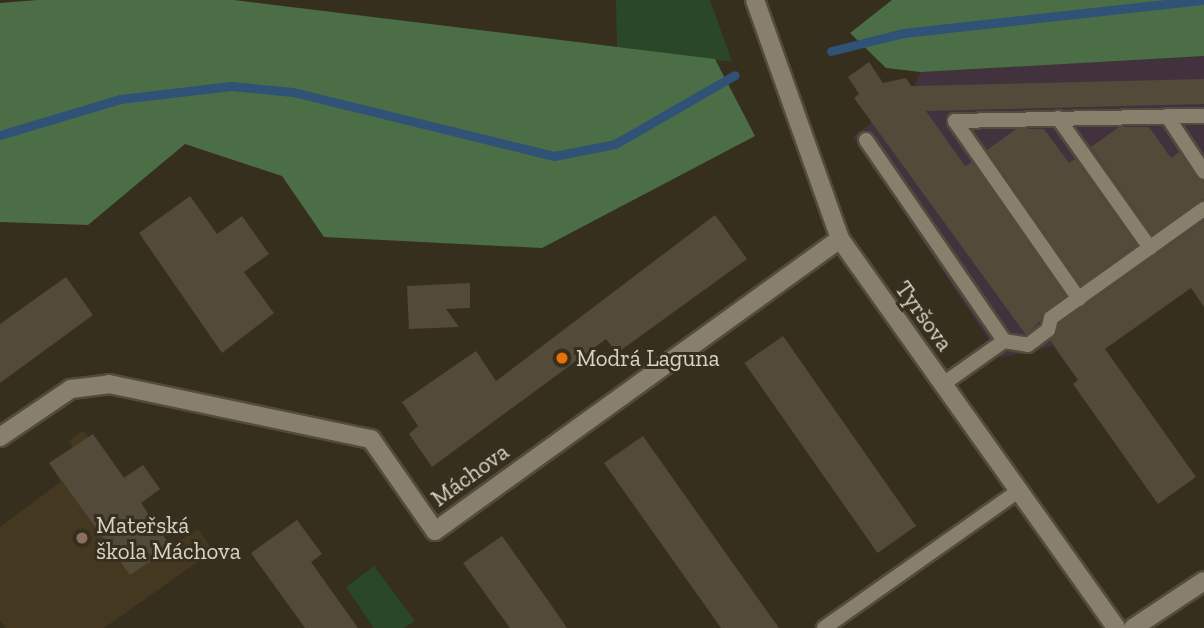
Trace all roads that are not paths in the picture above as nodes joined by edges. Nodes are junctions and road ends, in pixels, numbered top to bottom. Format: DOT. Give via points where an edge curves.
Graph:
graph roads {
  1 [pos="755,0"];
  2 [pos="1167,116"];
  3 [pos="1204,116"];
  4 [pos="1058,118"];
  5 [pos="866,140"];
  6 [pos="1204,173"];
  7 [pos="1204,209"];
  8 [pos="840,239"];
  9 [pos="1150,248"];
  10 [pos="1079,299"];
  11 [pos="1003,341"];
  12 [pos="943,384"];
  13 [pos="0,437"];
  14 [pos="1017,492"];
  15 [pos="1204,581"];
  16 [pos="824,628"];
  17 [pos="1115,628"];
  18 [pos="1133,628"];
  1 -- 8 [label="street, Tyršova"];
  2 -- 3 [label="lane"];
  2 -- 4 [label="lane"];
  2 -- 6 [label="lane"];
  4 -- 9 [label="lane"];
  4 -- 10 [label="lane" via="955,121"];
  5 -- 11 [label="lane"];
  7 -- 9 [label="lane"];
  8 -- 12 [label="street, Tyršova"];
  8 -- 13 [label="street, Máchova" via="435,531 371,439 358,436 109,384 71,390"];
  9 -- 10 [label="lane"];
  10 -- 11 [label="lane" via="1028,345"];
  11 -- 12 [label="lane"];
  12 -- 14 [label="street, Tyršova"];
  14 -- 16 [label="lane"];
  14 -- 17 [label="street, Tyršova"];
  15 -- 18 [label="street"];
}
